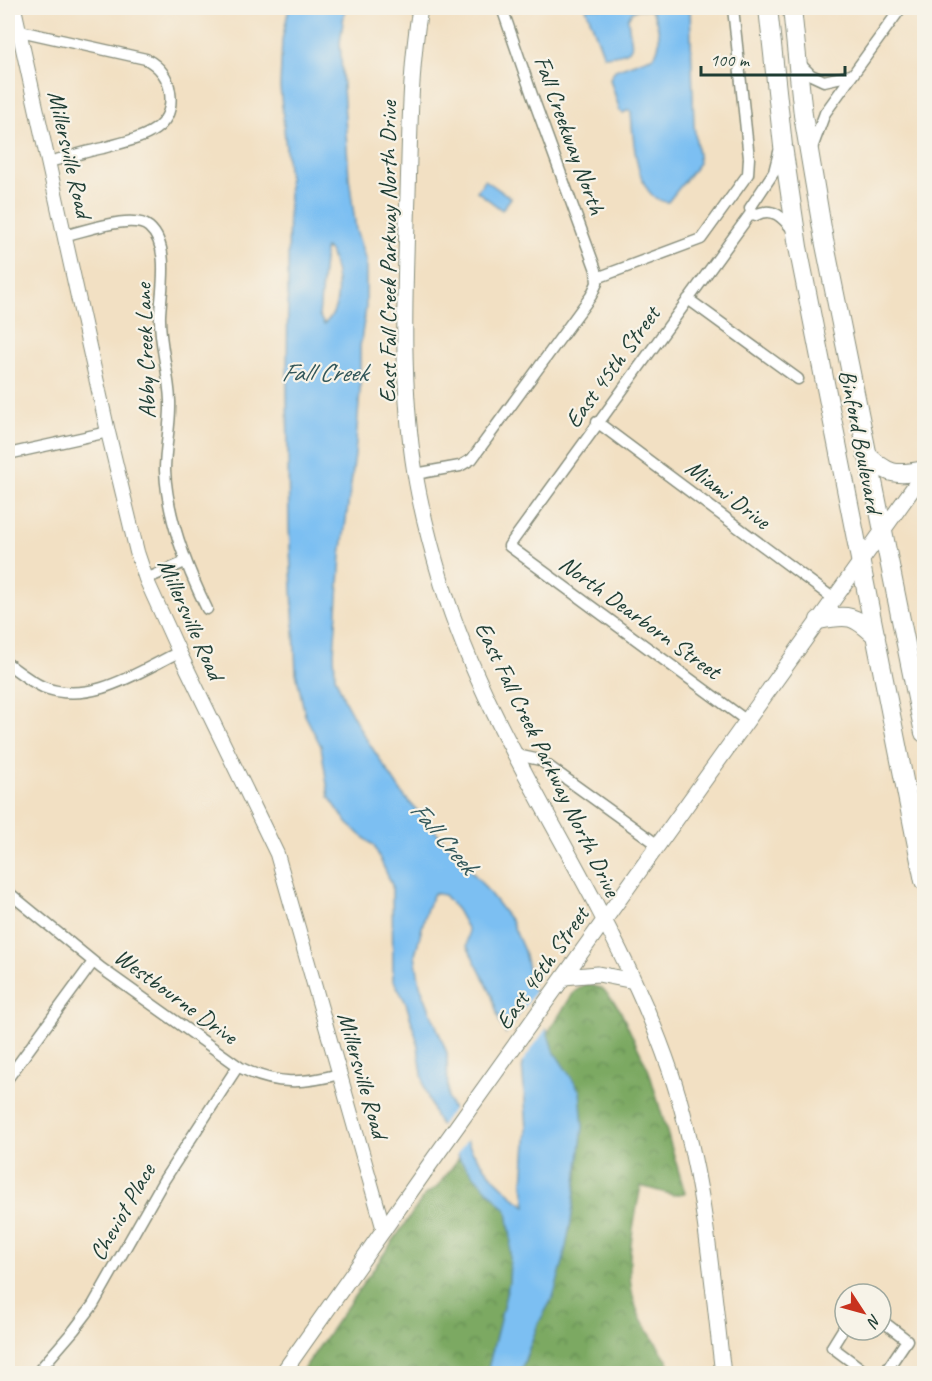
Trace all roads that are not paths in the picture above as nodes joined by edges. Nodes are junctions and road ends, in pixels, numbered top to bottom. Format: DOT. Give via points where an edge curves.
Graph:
graph roads {
  1 [pos="15,8"];
  2 [pos="420,8"];
  3 [pos="502,8"];
  4 [pos="733,8"];
  5 [pos="768,8"];
  6 [pos="792,8"];
  7 [pos="901,8"];
  8 [pos="20,31"];
  9 [pos="796,60"];
  10 [pos="851,75"];
  11 [pos="782,139"];
  12 [pos="809,158"];
  13 [pos="49,162"];
  14 [pos="751,213"];
  15 [pos="796,233"];
  16 [pos="66,235"];
  17 [pos="597,278"];
  18 [pos="688,299"];
  19 [pos="798,378"];
  20 [pos="597,422"];
  21 [pos="108,432"];
  22 [pos="8,454"];
  23 [pos="866,454"];
  24 [pos="924,472"];
  25 [pos="415,474"];
  26 [pos="883,532"];
  27 [pos="508,546"];
  28 [pos="186,562"];
  29 [pos="861,562"];
  30 [pos="146,579"];
  31 [pos="834,599"];
  32 [pos="207,609"];
  33 [pos="819,620"];
  34 [pos="876,636"];
  35 [pos="179,652"];
  36 [pos="8,664"];
  37 [pos="747,721"];
  38 [pos="924,733"];
  39 [pos="517,755"];
  40 [pos="658,845"];
  41 [pos="924,881"];
  42 [pos="8,892"];
  43 [pos="604,920"];
  44 [pos="93,962"];
  45 [pos="634,981"];
  46 [pos="559,983"];
  47 [pos="238,1066"];
  48 [pos="339,1074"];
  49 [pos="8,1078"];
  50 [pos="384,1230"];
  51 [pos="893,1329"];
  52 [pos="835,1342"];
  53 [pos="36,1374"];
  54 [pos="282,1374"];
  55 [pos="723,1374"];
  56 [pos="868,1374"];
  57 [pos="884,1374"];
  1 -- 8 [label="street, Millersville Road"];
  2 -- 25 [label="main road, East Fall Creek Parkway North Drive" via="411,88 405,294 407,391"];
  3 -- 17 [label="street, Fall Creekway North"];
  4 -- 17 [label="street" via="748,174 701,239"];
  5 -- 11 [label="main road, Binford Boulevard"];
  6 -- 9 [label="main road, Binford Boulevard"];
  7 -- 10 [label="street"];
  8 -- 13 [label="street, Millersville Road"];
  8 -- 13 [label="street" via="146,59 163,73 170,90 167,116 148,135"];
  9 -- 10 [label="street" via="824,81"];
  9 -- 12 [label="main road, Binford Boulevard"];
  10 -- 12 [label="street" via="823,117"];
  11 -- 14 [label="street, East 45th Street" via="774,172 750,208"];
  11 -- 15 [label="main road, Binford Boulevard"];
  12 -- 23 [label="main road, Binford Boulevard"];
  13 -- 16 [label="street, Millersville Road"];
  14 -- 15 [label="street" via="775,213"];
  14 -- 18 [label="street, East 45th Street"];
  15 -- 29 [label="main road, Binford Boulevard"];
  16 -- 21 [label="street, Millersville Road"];
  16 -- 28 [label="street, Abby Creek Lane" via="135,221 147,225 157,238 164,267 160,329 170,401 166,478"];
  17 -- 25 [label="street" via="591,296 472,459 460,466"];
  18 -- 19 [label="street"];
  18 -- 20 [label="street, East 45th Street"];
  20 -- 27 [label="street, East 45th Street"];
  20 -- 31 [label="street, Miami Drive"];
  21 -- 22 [label="street"];
  21 -- 30 [label="street, Millersville Road"];
  23 -- 24 [label="main road" via="892,474"];
  23 -- 26 [label="main road, Binford Boulevard"];
  24 -- 26 [label="main road, East 46th Street"];
  25 -- 39 [label="main road, East Fall Creek Parkway North Drive" via="432,551 451,611"];
  26 -- 29 [label="main road, East 46th Street"];
  26 -- 38 [label="main road, Binford Boulevard"];
  27 -- 37 [label="street, North Dearborn Street"];
  28 -- 30 [label="street"];
  28 -- 32 [label="street, Abby Creek Lane"];
  29 -- 31 [label="main road, East 46th Street"];
  29 -- 34 [label="main road, Binford Boulevard"];
  30 -- 35 [label="street, Millersville Road"];
  31 -- 33 [label="main road, East 46th Street"];
  33 -- 34 [label="main road" via="850,616"];
  33 -- 37 [label="main road, East 46th Street"];
  34 -- 41 [label="main road, Binford Boulevard"];
  35 -- 36 [label="street" via="109,686 83,693 44,687"];
  35 -- 48 [label="street, Millersville Road" via="277,854"];
  37 -- 40 [label="main road, East 46th Street"];
  39 -- 40 [label="street" via="540,759"];
  39 -- 43 [label="main road, East Fall Creek Parkway North Drive"];
  40 -- 43 [label="main road, East 46th Street"];
  42 -- 44 [label="street, Westbourne Drive"];
  43 -- 45 [label="main road, East Fall Creek Parkway North Drive"];
  43 -- 46 [label="main road, East 46th Street"];
  44 -- 47 [label="street, Westbourne Drive"];
  44 -- 49 [label="street"];
  45 -- 46 [label="main road" via="598,974"];
  45 -- 55 [label="main road, East Fall Creek Parkway North Drive" via="658,1037 686,1125 703,1211"];
  46 -- 50 [label="main road, East 46th Street"];
  47 -- 48 [label="street, Westbourne Drive" via="283,1082 309,1082"];
  47 -- 53 [label="street, Cheviot Place" via="164,1180 93,1305"];
  48 -- 50 [label="street, Millersville Road"];
  50 -- 54 [label="main road, East 46th Street"];
  51 -- 57 [label="street" via="907,1340"];
  52 -- 56 [label="street" via="832,1347"];
}
